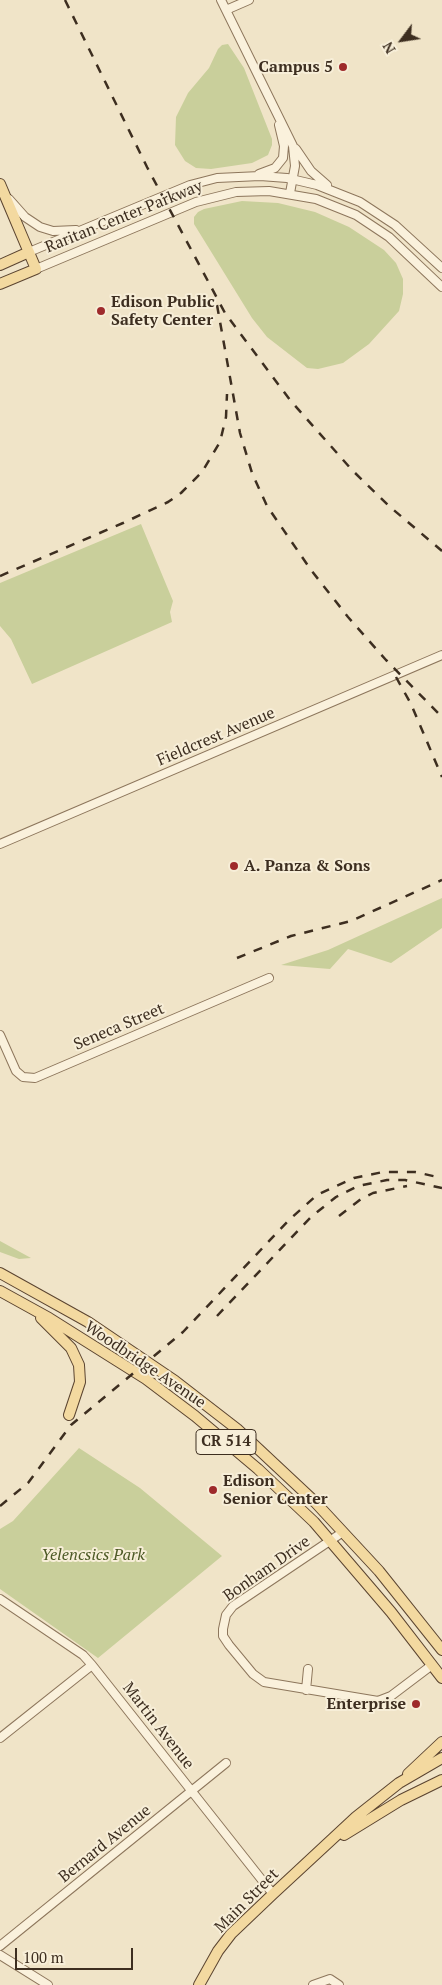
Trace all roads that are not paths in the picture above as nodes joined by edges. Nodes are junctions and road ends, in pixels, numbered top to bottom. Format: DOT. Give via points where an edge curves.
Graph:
graph roads {
  1 [pos="221,0"];
  2 [pos="249,0"];
  3 [pos="226,10"];
  4 [pos="270,100"];
  5 [pos="289,137"];
  6 [pos="252,175"];
  7 [pos="292,179"];
  8 [pos="0,185"];
  9 [pos="337,191"];
  10 [pos="290,193"];
  11 [pos="90,226"];
  12 [pos="29,252"];
  13 [pos="0,265"];
  14 [pos="442,268"];
  15 [pos="36,269"];
  16 [pos="0,284"];
  17 [pos="442,287"];
  18 [pos="442,655"];
  19 [pos="0,844"];
  20 [pos="269,978"];
  21 [pos="0,1035"];
  22 [pos="0,1273"];
  23 [pos="0,1291"];
  24 [pos="36,1311"];
  25 [pos="69,1415"];
  26 [pos="343,1532"];
  27 [pos="330,1541"];
  28 [pos="0,1599"];
  29 [pos="442,1650"];
  30 [pos="92,1665"];
  31 [pos="432,1665"];
  32 [pos="308,1670"];
  33 [pos="442,1678"];
  34 [pos="306,1690"];
  35 [pos="0,1738"];
  36 [pos="442,1742"];
  37 [pos="442,1758"];
  38 [pos="226,1763"];
  39 [pos="442,1780"];
  40 [pos="399,1783"];
  41 [pos="442,1786"];
  42 [pos="191,1792"];
  43 [pos="418,1792"];
  44 [pos="326,1846"];
  45 [pos="273,1894"];
  46 [pos="0,1946"];
  47 [pos="0,1955"];
  48 [pos="48,1985"];
  49 [pos="199,1985"];
  50 [pos="313,1985"];
  51 [pos="339,1985"];
  1 -- 3 [label="street"];
  2 -- 3 [label="street"];
  3 -- 4 [label="street"];
  4 -- 5 [label="street"];
  4 -- 6 [label="street" via="282,137 283,158 275,168"];
  5 -- 7 [label="street" via="295,156"];
  5 -- 9 [label="street" via="315,175"];
  6 -- 7 [label="street, Raritan Center Parkway"];
  6 -- 11 [label="street, Raritan Center Parkway" via="217,178 190,185"];
  7 -- 9 [label="street, Raritan Center Parkway"];
  7 -- 10 [label="street"];
  8 -- 11 [label="street" via="14,205 37,226 59,231"];
  8 -- 12 [label="main road"];
  9 -- 14 [label="street, Raritan Center Parkway" via="384,217"];
  10 -- 15 [label="street, Raritan Center Parkway" via="243,191 203,200"];
  10 -- 17 [label="street, Raritan Center Parkway" via="329,203 367,222 394,241"];
  11 -- 12 [label="street, Raritan Center Parkway"];
  12 -- 13 [label="main road, Raritan Center Parkway"];
  12 -- 15 [label="main road"];
  15 -- 16 [label="main road, Raritan Center Parkway"];
  18 -- 19 [label="street, Fieldcrest Avenue"];
  20 -- 21 [label="street, Seneca Street" via="32,1078 23,1077 16,1071"];
  22 -- 26 [label="main road, Woodbridge Avenue / CR 514" via="88,1322 175,1381 237,1429"];
  23 -- 24 [label="main road, Woodbridge Avenue / CR 514"];
  24 -- 25 [label="main road" via="71,1348 79,1365 80,1382"];
  24 -- 27 [label="main road, Woodbridge Avenue / CR 514" via="146,1379 195,1416 258,1469"];
  26 -- 27 [label="street, Bonham Drive"];
  26 -- 29 [label="main road, Woodbridge Avenue / CR 514" via="379,1571"];
  27 -- 31 [label="main road, Woodbridge Avenue / CR 514"];
  27 -- 34 [label="street, Bonham Drive" via="233,1606 226,1615 223,1629 229,1645 253,1674 274,1685"];
  28 -- 30 [label="street, Martin Avenue" via="83,1655"];
  30 -- 35 [label="street"];
  30 -- 42 [label="street, Martin Avenue"];
  31 -- 33 [label="main road, Woodbridge Avenue / CR 514"];
  31 -- 34 [label="street, Bonham Drive" via="378,1702"];
  32 -- 34 [label="street"];
  36 -- 40 [label="main road"];
  37 -- 40 [label="main road, Main Street"];
  38 -- 42 [label="street, Bernard Avenue"];
  39 -- 43 [label="main road, Main Street"];
  40 -- 44 [label="main road, Main Street"];
  41 -- 43 [label="main road"];
  42 -- 45 [label="street, Martin Avenue"];
  42 -- 46 [label="street, Bernard Avenue"];
  43 -- 44 [label="main road, Main Street"];
  44 -- 45 [label="main road, Main Street"];
  45 -- 49 [label="main road, Main Street" via="218,1951"];
  47 -- 48 [label="street"];
  50 -- 51 [label="street" via="330,1979"];
}
